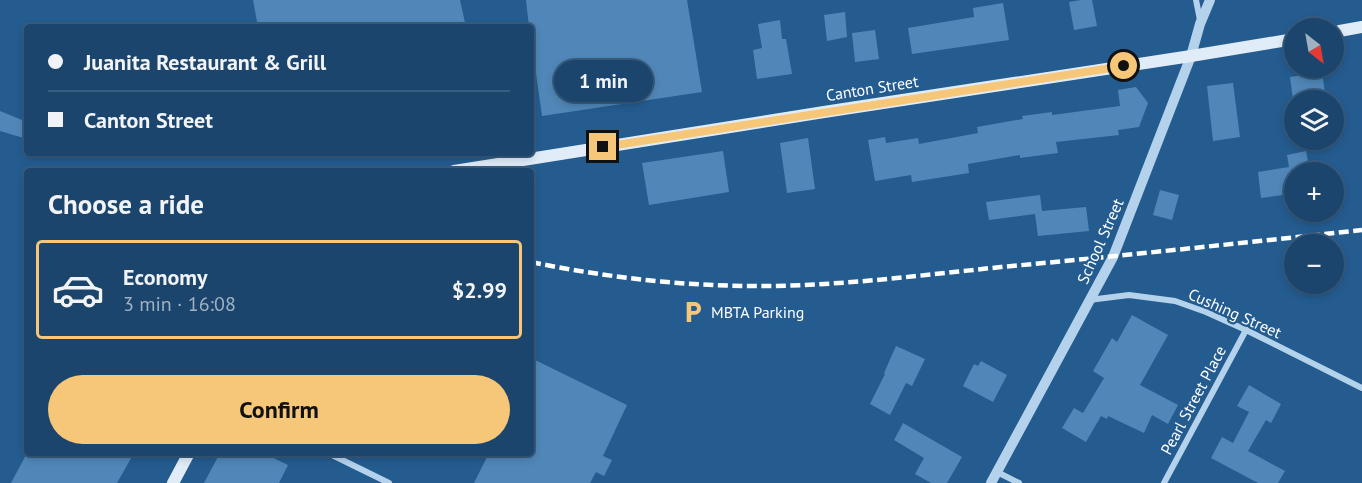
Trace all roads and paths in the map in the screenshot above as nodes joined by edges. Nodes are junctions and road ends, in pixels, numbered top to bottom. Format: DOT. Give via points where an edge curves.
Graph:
graph roads {
  1 [pos="1196,0"];
  2 [pos="1210,0"];
  3 [pos="1200,24"];
  4 [pos="1362,27"];
  5 [pos="1344,30"];
  6 [pos="1284,41"];
  7 [pos="1191,56"];
  8 [pos="473,168"];
  9 [pos="1089,300"];
  10 [pos="1246,330"];
  11 [pos="1362,388"];
  12 [pos="187,456"];
  13 [pos="333,456"];
  14 [pos="997,472"];
  15 [pos="173,483"];
  16 [pos="389,483"];
  17 [pos="991,483"];
  18 [pos="1019,483"];
  19 [pos="1164,483"];
  1 -- 3 [label="street"];
  2 -- 3 [label="street, School Street"];
  3 -- 7 [label="street, School Street"];
  4 -- 5 [label="main road"];
  6 -- 7 [label="main road, Canton Street"];
  7 -- 8 [label="main road, Canton Street"];
  7 -- 9 [label="street, School Street" via="1113,257"];
  9 -- 10 [label="street, Cushing Street" via="1129,295 1176,301"];
  9 -- 14 [label="street, School Street"];
  10 -- 11 [label="street, Cushing Street"];
  10 -- 19 [label="street, Pearl Street Place"];
  12 -- 15 [label="main road"];
  13 -- 16 [label="street"];
  14 -- 17 [label="street, School Street"];
  14 -- 18 [label="street"];
}
